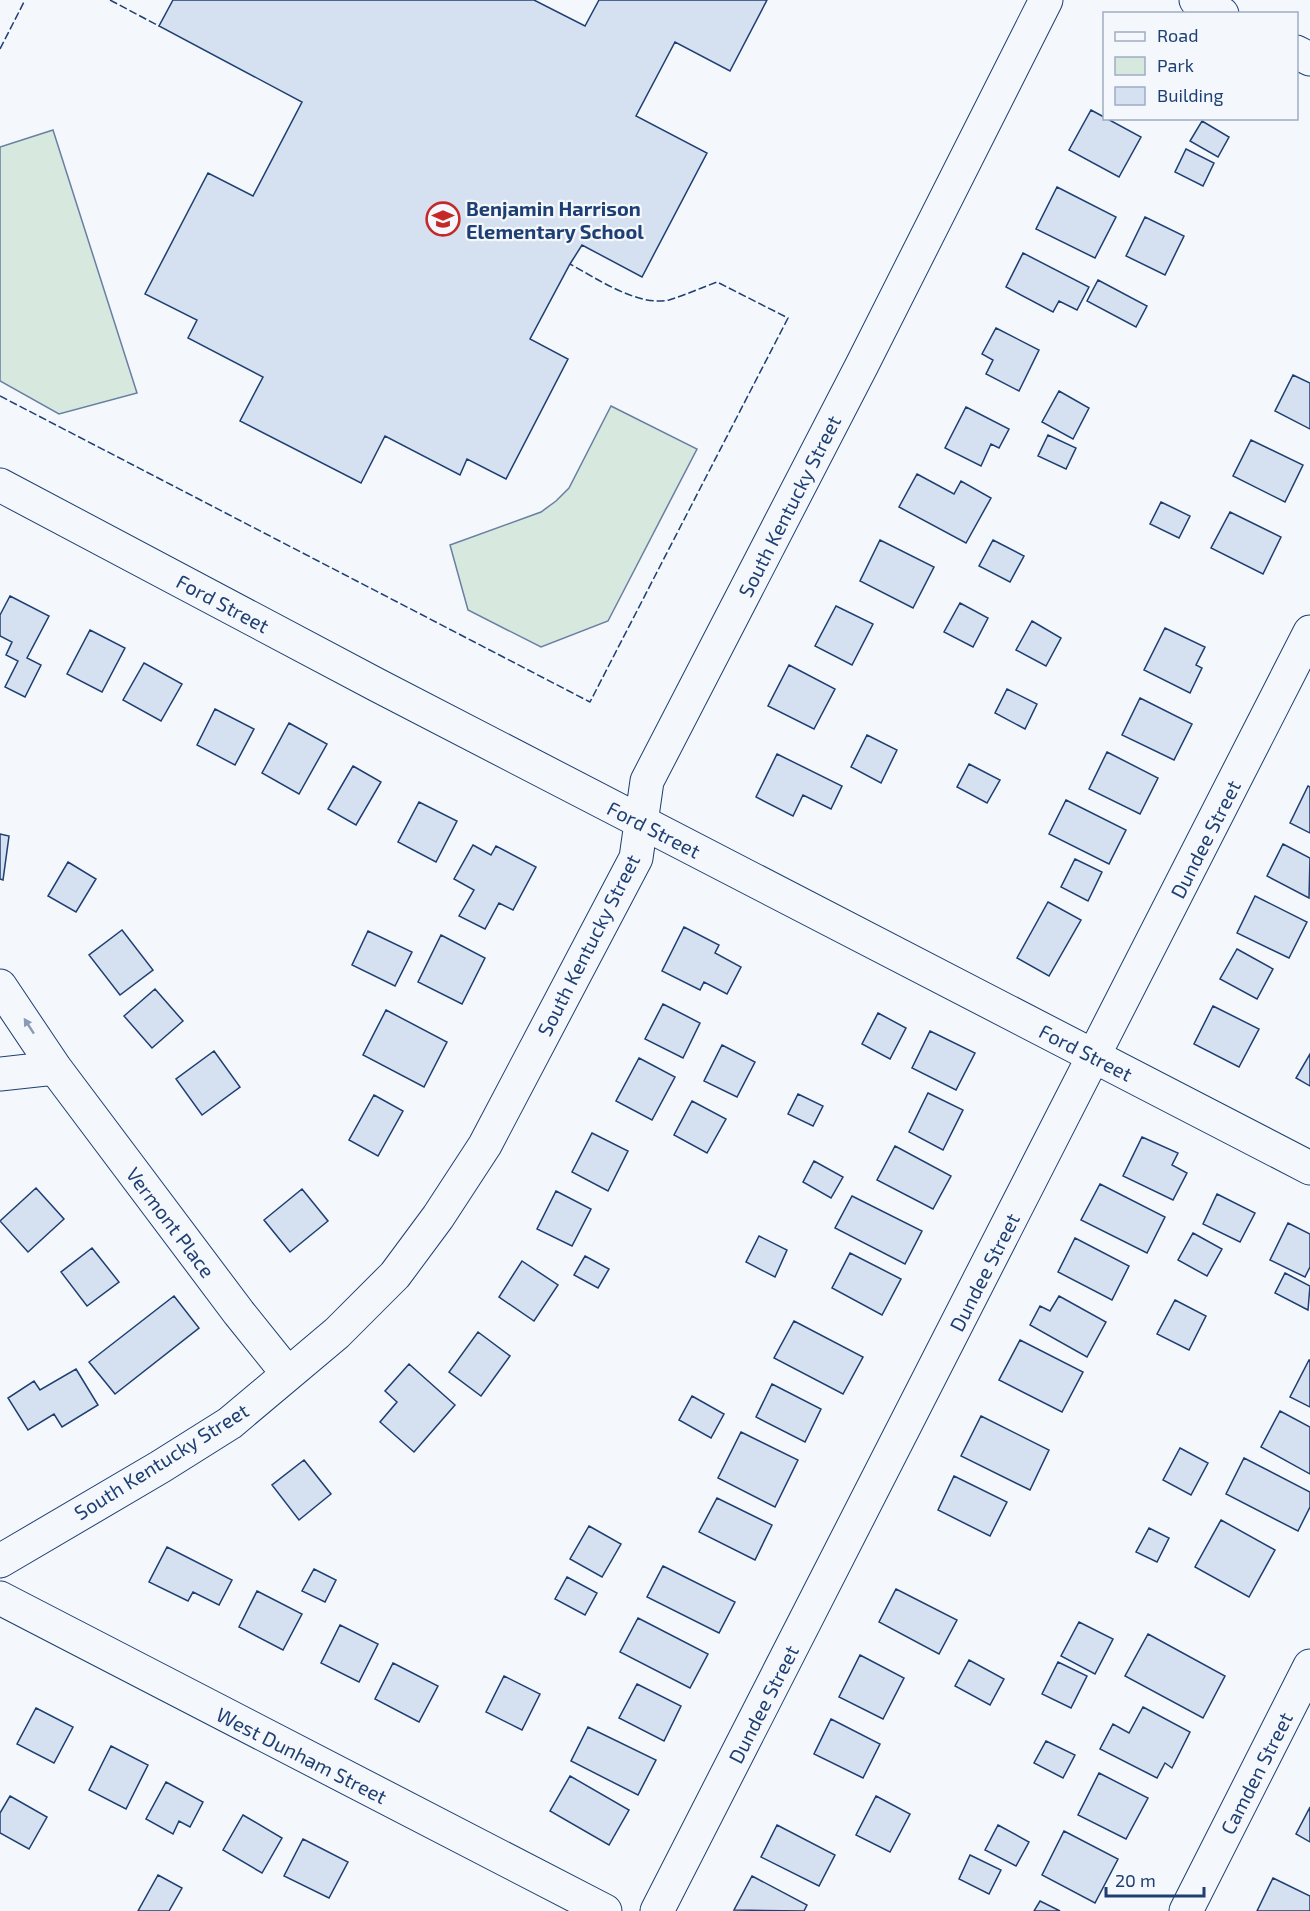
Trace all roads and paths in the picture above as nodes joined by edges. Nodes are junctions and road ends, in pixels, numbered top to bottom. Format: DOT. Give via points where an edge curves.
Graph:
graph roads {
  1 [pos="1046,0"];
  2 [pos="1196,0"];
  3 [pos="1218,12"];
  4 [pos="0,485"];
  5 [pos="1310,632"];
  6 [pos="640,822"];
  7 [pos="0,986"];
  8 [pos="1095,1056"];
  9 [pos="56,1068"];
  10 [pos="0,1074"];
  11 [pos="1310,1168"];
  12 [pos="288,1374"];
  13 [pos="0,1560"];
  14 [pos="0,1598"];
  15 [pos="1310,1666"];
  16 [pos="605,1911"];
  17 [pos="657,1911"];
  18 [pos="1186,1911"];
  1 -- 6 [label="street, South Kentucky Street" via="647,781"];
  2 -- 3 [label="street"];
  4 -- 6 [label="street, Ford Street"];
  5 -- 8 [label="street, Dundee Street"];
  6 -- 8 [label="street, Ford Street"];
  6 -- 12 [label="street, South Kentucky Street" via="636,858 485,1145 395,1275"];
  9 -- 7 [label="street, Vermont Place, one-way"];
  8 -- 11 [label="street, Ford Street"];
  8 -- 17 [label="street, Dundee Street"];
  9 -- 10 [label="street"];
  9 -- 12 [label="street, Vermont Place"];
  12 -- 13 [label="street, South Kentucky Street" via="230,1423"];
  14 -- 16 [label="street, West Dunham Street"];
  15 -- 18 [label="street, Camden Street"];
}
